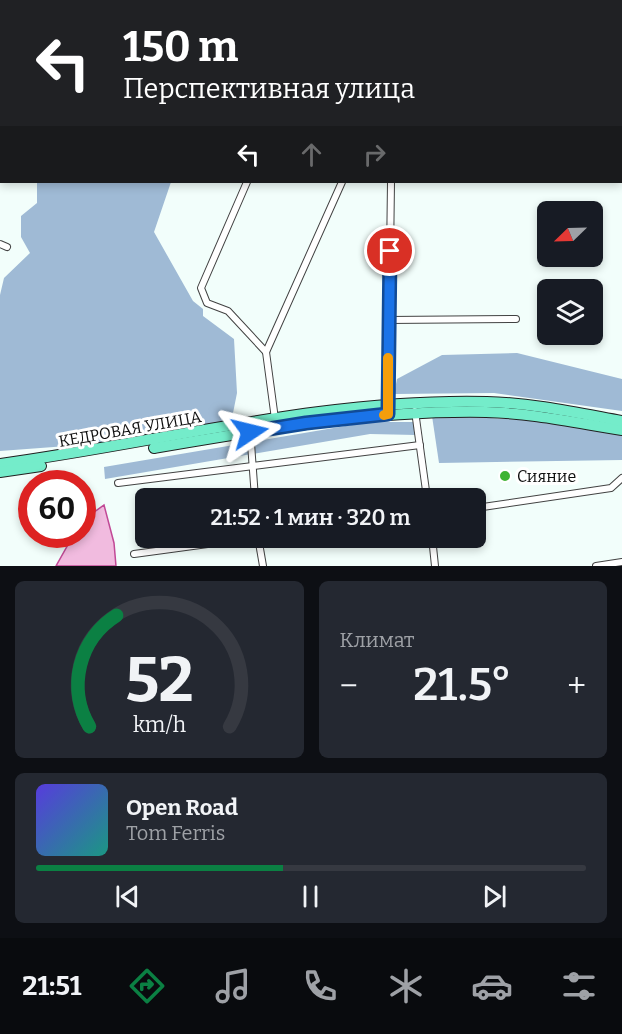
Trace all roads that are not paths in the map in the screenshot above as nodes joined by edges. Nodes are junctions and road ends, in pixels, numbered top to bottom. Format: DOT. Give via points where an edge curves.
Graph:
graph roads {
  1 [pos="247,183"];
  2 [pos="342,183"];
  3 [pos="391,183"];
  4 [pos="516,319"];
  5 [pos="388,320"];
  6 [pos="266,352"];
  7 [pos="415,409"];
  8 [pos="388,410"];
  9 [pos="622,421"];
  10 [pos="276,423"];
  11 [pos="250,428"];
  12 [pos="622,430"];
  13 [pos="420,445"];
  14 [pos="0,464"];
  15 [pos="252,466"];
  16 [pos="0,472"];
  17 [pos="622,478"];
  18 [pos="118,483"];
  19 [pos="254,488"];
  20 [pos="426,488"];
  21 [pos="486,507"];
  22 [pos="182,548"];
  23 [pos="260,548"];
  24 [pos="433,548"];
  25 [pos="134,555"];
  26 [pos="622,562"];
  27 [pos="263,566"];
  28 [pos="435,566"];
  29 [pos="596,566"];
  1 -- 6 [label="street" via="201,288 207,303 228,311"];
  2 -- 6 [label="street"];
  3 -- 5 [label="street"];
  4 -- 5 [label="street"];
  5 -- 8 [label="street"];
  6 -- 10 [label="street"];
  7 -- 8 [label="main road, КЕДРОВАЯ УЛИЦА"];
  7 -- 9 [label="main road, КЕДРОВАЯ УЛИЦА" via="488,402"];
  7 -- 12 [label="main road, КЕДРОВАЯ УЛИЦА" via="488,412"];
  7 -- 13 [label="street"];
  8 -- 10 [label="main road, КЕДРОВАЯ УЛИЦА"];
  10 -- 11 [label="main road, КЕДРОВАЯ УЛИЦА"];
  11 -- 14 [label="main road, КЕДРОВАЯ УЛИЦА"];
  11 -- 15 [label="street"];
  11 -- 16 [label="main road, КЕДРОВАЯ УЛИЦА"];
  13 -- 15 [label="street"];
  13 -- 20 [label="street"];
  15 -- 18 [label="street"];
  15 -- 19 [label="street"];
  17 -- 21 [label="street" via="611,488"];
  22 -- 25 [label="street"];
  23 -- 27 [label="street"];
  24 -- 28 [label="street"];
  26 -- 29 [label="street"];
}
